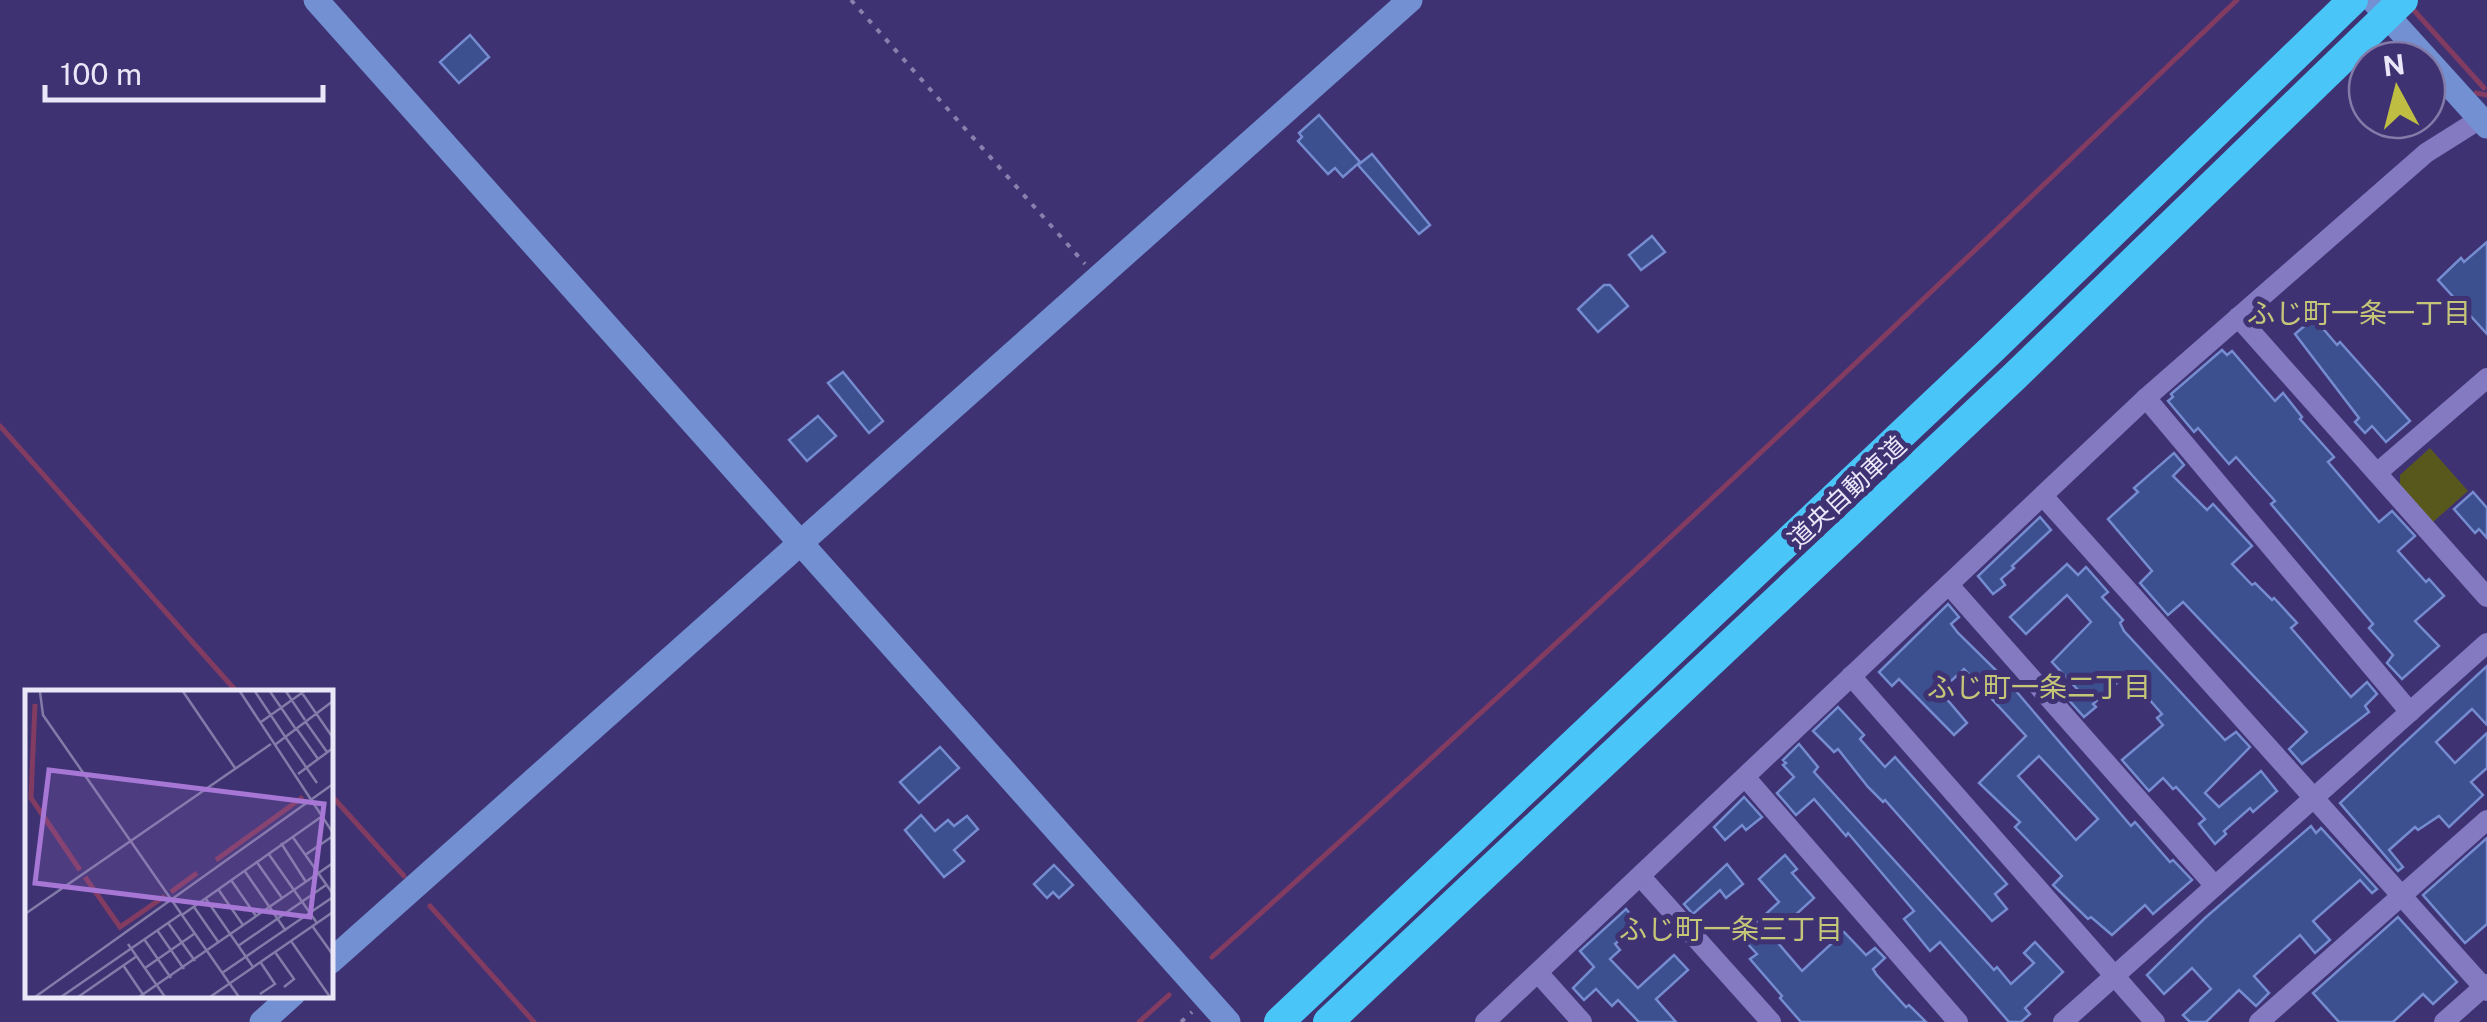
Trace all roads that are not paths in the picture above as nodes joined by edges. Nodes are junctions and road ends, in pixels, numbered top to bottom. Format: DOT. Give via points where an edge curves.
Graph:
graph roads {
  1 [pos="316,0"];
  2 [pos="1410,0"];
  3 [pos="2353,0"];
  4 [pos="2374,0"];
  5 [pos="2402,0"];
  6 [pos="2484,123"];
  7 [pos="2238,316"];
  8 [pos="2487,378"];
  9 [pos="2146,398"];
  10 [pos="2377,472"];
  11 [pos="2043,496"];
  12 [pos="798,544"];
  13 [pos="1949,585"];
  14 [pos="2487,597"];
  15 [pos="2487,643"];
  16 [pos="1851,676"];
  17 [pos="2410,712"];
  18 [pos="1746,778"];
  19 [pos="2315,797"];
  20 [pos="2487,820"];
  21 [pos="1642,877"];
  22 [pos="2215,886"];
  23 [pos="2402,895"];
  24 [pos="332,960"];
  25 [pos="1539,974"];
  26 [pos="2114,976"];
  27 [pos="2486,987"];
  28 [pos="290,997"];
  29 [pos="1290,1012"];
  30 [pos="262,1022"];
  31 [pos="1228,1022"];
  32 [pos="1328,1022"];
  33 [pos="1485,1022"];
  34 [pos="1582,1022"];
  35 [pos="1771,1022"];
  36 [pos="1958,1022"];
  37 [pos="2063,1022"];
  38 [pos="2155,1022"];
  39 [pos="2259,1022"];
  40 [pos="2444,1022"];
  1 -- 12 [label="street"];
  2 -- 12 [label="street"];
  3 -- 29 [label="highway, 道央自動車道"];
  4 -- 6 [label="street"];
  5 -- 32 [label="highway, 道央自動車道" via="2014,377"];
  6 -- 7 [label="street" via="2426,152"];
  7 -- 9 [label="street"];
  7 -- 10 [label="street"];
  8 -- 10 [label="street"];
  9 -- 11 [label="street"];
  9 -- 17 [label="street"];
  10 -- 14 [label="street"];
  11 -- 13 [label="street"];
  11 -- 19 [label="street"];
  12 -- 24 [label="street"];
  12 -- 31 [label="street"];
  13 -- 16 [label="street"];
  13 -- 22 [label="street"];
  15 -- 17 [label="street"];
  16 -- 18 [label="street"];
  16 -- 26 [label="street"];
  17 -- 19 [label="street"];
  18 -- 21 [label="street"];
  18 -- 36 [label="street"];
  19 -- 22 [label="street"];
  19 -- 23 [label="street"];
  20 -- 23 [label="street"];
  21 -- 25 [label="street"];
  21 -- 35 [label="street"];
  22 -- 26 [label="street"];
  23 -- 27 [label="street"];
  23 -- 39 [label="street"];
  25 -- 33 [label="street"];
  25 -- 34 [label="street"];
  26 -- 37 [label="street"];
  26 -- 38 [label="street"];
  27 -- 40 [label="street"];
  28 -- 30 [label="street"];
}
